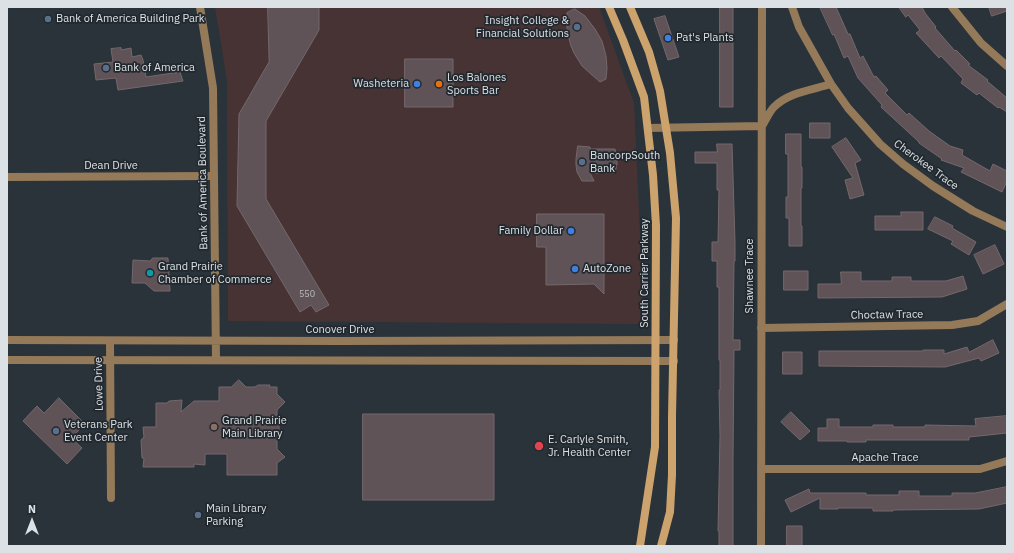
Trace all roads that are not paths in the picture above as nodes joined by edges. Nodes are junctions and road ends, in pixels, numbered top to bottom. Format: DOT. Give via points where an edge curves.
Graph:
graph roads {
  1 [pos="200,7"];
  2 [pos="609,7"];
  3 [pos="630,7"];
  4 [pos="762,7"];
  5 [pos="792,7"];
  6 [pos="952,7"];
  7 [pos="1007,66"];
  8 [pos="831,84"];
  9 [pos="762,126"];
  10 [pos="666,127"];
  11 [pos="648,128"];
  12 [pos="214,176"];
  13 [pos="7,177"];
  14 [pos="1007,227"];
  15 [pos="1007,304"];
  16 [pos="761,328"];
  17 [pos="7,340"];
  18 [pos="674,340"];
  19 [pos="110,341"];
  20 [pos="216,341"];
  21 [pos="656,341"];
  22 [pos="7,360"];
  23 [pos="110,360"];
  24 [pos="216,360"];
  25 [pos="655,361"];
  26 [pos="674,361"];
  27 [pos="1007,461"];
  28 [pos="761,470"];
  29 [pos="111,498"];
  30 [pos="640,546"];
  31 [pos="661,546"];
  32 [pos="761,546"];
  1 -- 12 [label="street, Bank of America Boulevard" via="213,88"];
  2 -- 11 [label="main road, South Carrier Parkway" via="644,97"];
  3 -- 10 [label="main road" via="649,52 660,91"];
  4 -- 9 [label="street, Shawnee Trace"];
  5 -- 8 [label="street, Cherokee Trace" via="799,27"];
  6 -- 7 [label="street" via="981,42"];
  8 -- 9 [label="street" via="788,97 774,107"];
  8 -- 14 [label="street, Cherokee Trace" via="848,108 880,144 903,164 973,211"];
  9 -- 10 [label="street"];
  9 -- 16 [label="street, Shawnee Trace"];
  10 -- 11 [label="street"];
  10 -- 18 [label="main road" via="676,218"];
  11 -- 21 [label="main road, South Carrier Parkway" via="654,175 656,226"];
  12 -- 13 [label="street, Dean Drive"];
  12 -- 20 [label="street, Bank of America Boulevard"];
  15 -- 16 [label="street, Choctaw Trace" via="978,321 952,325"];
  16 -- 28 [label="street, Shawnee Trace"];
  17 -- 19 [label="street, Conover Drive"];
  18 -- 21 [label="street, Conover Drive"];
  18 -- 26 [label="main road"];
  19 -- 20 [label="street, Conover Drive"];
  19 -- 23 [label="street, Lowe Drive"];
  20 -- 21 [label="street, Conover Drive"];
  20 -- 24 [label="street, Bank of America Boulevard"];
  21 -- 25 [label="main road, South Carrier Parkway"];
  22 -- 23 [label="street"];
  23 -- 24 [label="street"];
  23 -- 29 [label="street, Lowe Drive"];
  24 -- 25 [label="street"];
  25 -- 26 [label="street"];
  25 -- 30 [label="main road, South Carrier Parkway" via="655,447"];
  26 -- 31 [label="main road" via="670,512"];
  27 -- 28 [label="street, Apache Trace" via="980,469"];
  28 -- 32 [label="street, Shawnee Trace"];
}
